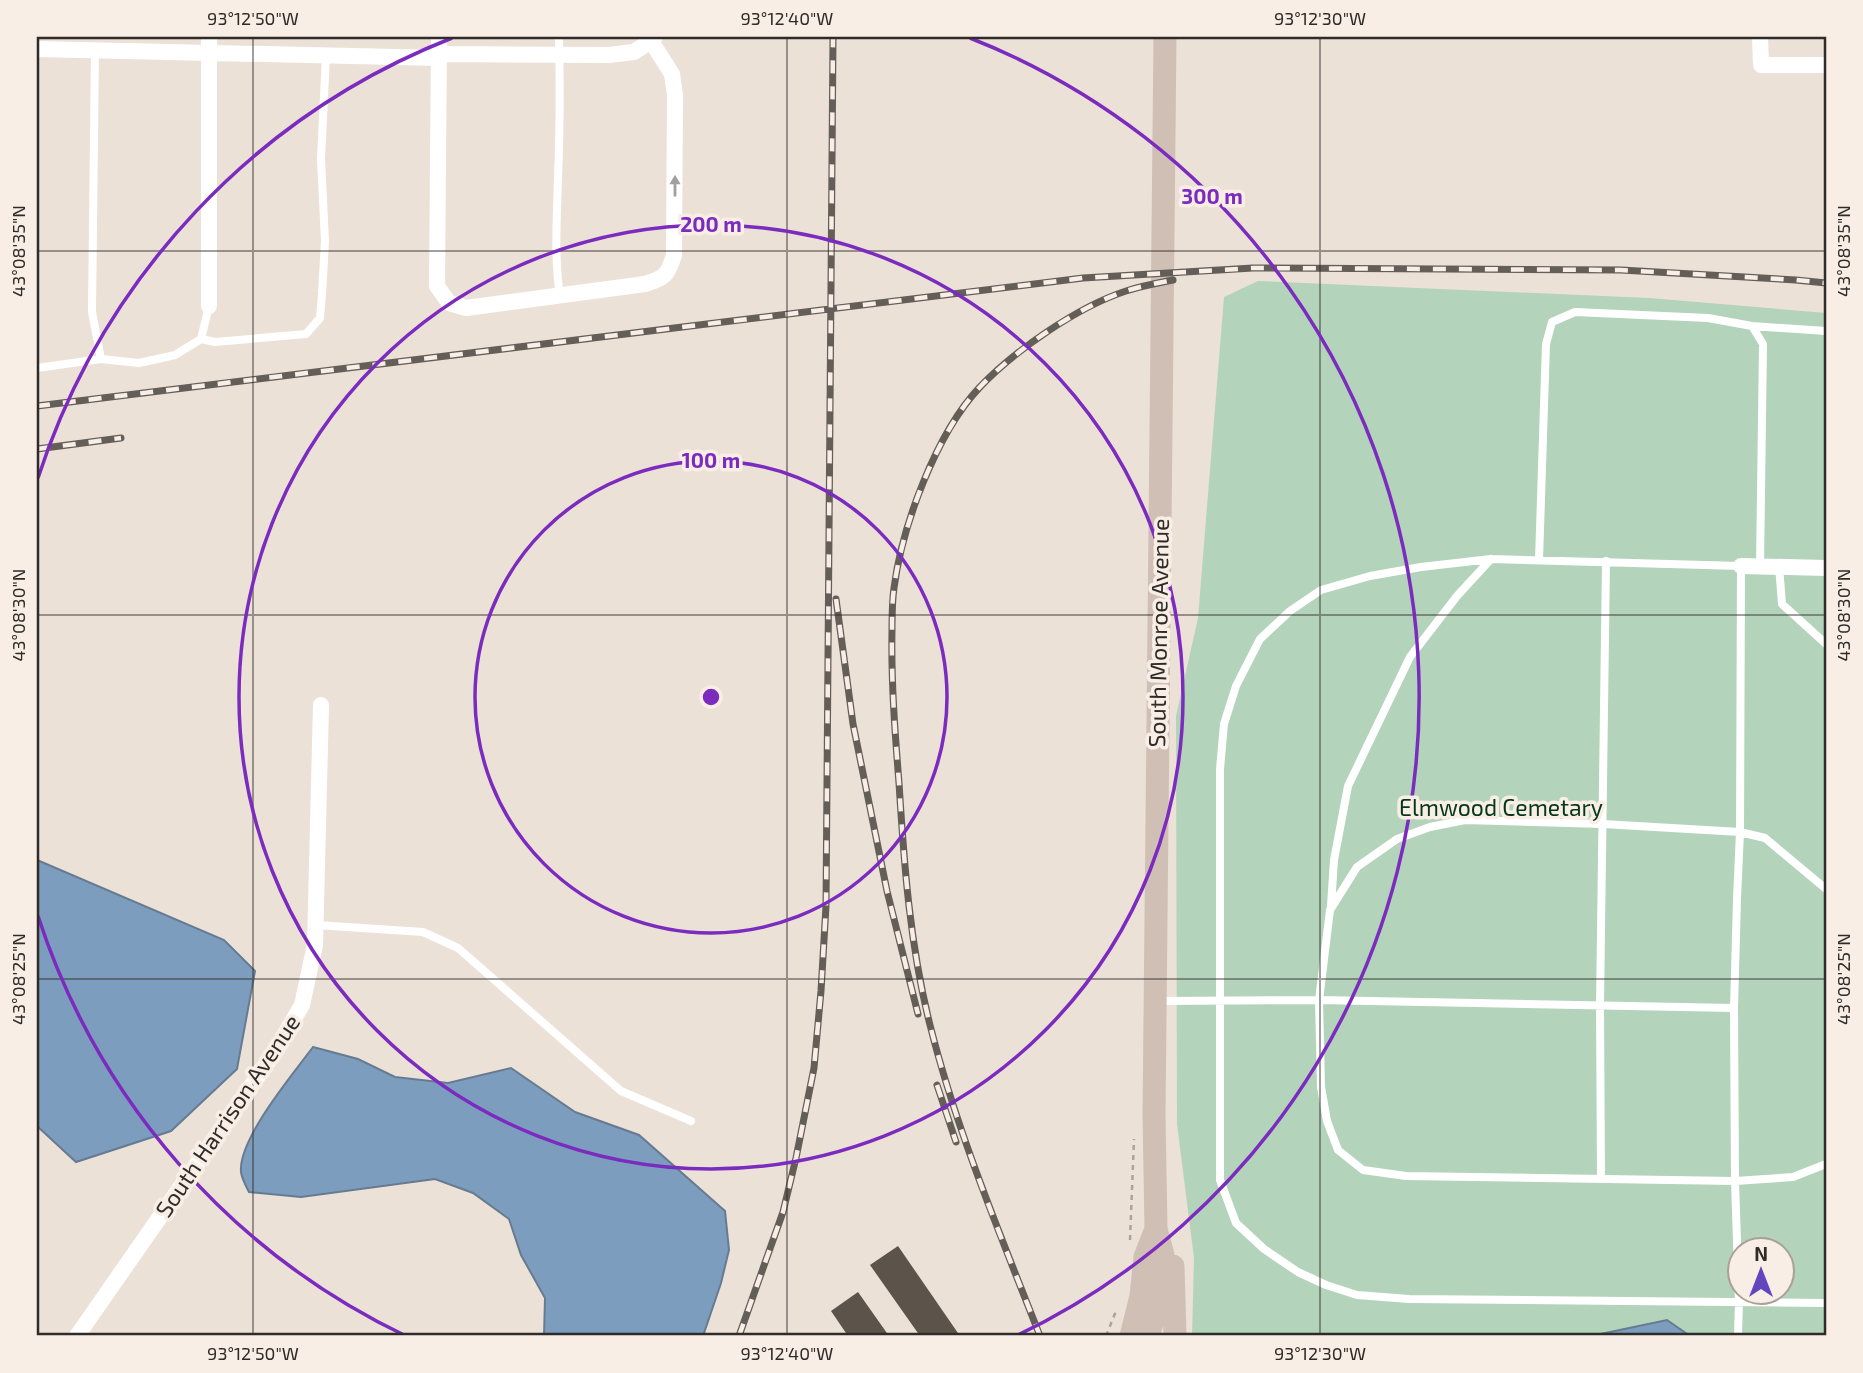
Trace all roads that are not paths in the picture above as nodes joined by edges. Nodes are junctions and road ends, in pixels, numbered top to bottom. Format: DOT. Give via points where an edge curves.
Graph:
graph roads {
  1 [pos="439,37"];
  2 [pos="559,37"];
  3 [pos="1165,37"];
  4 [pos="1760,37"];
  5 [pos="653,39"];
  6 [pos="209,45"];
  7 [pos="37,49"];
  8 [pos="94,50"];
  9 [pos="326,55"];
  10 [pos="559,55"];
  11 [pos="440,56"];
  12 [pos="1826,65"];
  13 [pos="560,296"];
  14 [pos="209,306"];
  15 [pos="1752,326"];
  16 [pos="1826,331"];
  17 [pos="201,339"];
  18 [pos="101,359"];
  19 [pos="37,368"];
  20 [pos="1491,559"];
  21 [pos="1539,560"];
  22 [pos="1606,561"];
  23 [pos="1741,566"];
  24 [pos="1760,566"];
  25 [pos="1779,566"];
  26 [pos="1826,568"];
  27 [pos="1826,645"];
  28 [pos="321,705"];
  29 [pos="1603,824"];
  30 [pos="1740,832"];
  31 [pos="1826,889"];
  32 [pos="1330,910"];
  33 [pos="316,925"];
  34 [pos="1319,1000"];
  35 [pos="1155,1001"];
  36 [pos="1220,1002"];
  37 [pos="1600,1004"];
  38 [pos="1734,1008"];
  39 [pos="1154,1115"];
  40 [pos="691,1121"];
  41 [pos="1826,1164"];
  42 [pos="1601,1179"];
  43 [pos="1735,1181"];
  44 [pos="1156,1229"];
  45 [pos="1737,1236"];
  46 [pos="1727,1301"];
  47 [pos="1797,1302"];
  48 [pos="1826,1303"];
  49 [pos="1739,1306"];
  50 [pos="78,1336"];
  51 [pos="1130,1336"];
  52 [pos="1148,1336"];
  53 [pos="1175,1336"];
  54 [pos="1738,1336"];
  1 -- 11 [label="street"];
  2 -- 10 [label="lane"];
  3 -- 35 [label="main road, South Monroe Avenue"];
  4 -- 12 [label="street" via="1760,65"];
  5 -- 10 [label="street" via="634,52"];
  13 -- 5 [label="street, one-way" via="645,284 662,279 669,271 674,255 675,95 672,74"];
  6 -- 8 [label="street"];
  6 -- 9 [label="street"];
  6 -- 14 [label="street"];
  7 -- 8 [label="street"];
  8 -- 18 [label="lane" via="92,312"];
  9 -- 11 [label="street"];
  9 -- 17 [label="lane" via="320,318 306,334 215,342"];
  10 -- 11 [label="street"];
  10 -- 13 [label="lane"];
  11 -- 13 [label="street" via="437,286 449,303 467,308"];
  14 -- 17 [label="lane"];
  15 -- 16 [label="lane"];
  15 -- 21 [label="lane" via="1708,318 1575,312 1552,322 1546,344"];
  15 -- 24 [label="lane" via="1763,344"];
  17 -- 18 [label="lane" via="175,355 139,363"];
  18 -- 19 [label="lane"];
  20 -- 21 [label="lane"];
  20 -- 32 [label="lane" via="1410,657 1358,765 1349,786 1334,860"];
  20 -- 36 [label="lane" via="1370,576 1321,590 1260,639 1236,686 1224,724"];
  21 -- 22 [label="lane"];
  22 -- 23 [label="lane"];
  22 -- 29 [label="lane"];
  23 -- 24 [label="street"];
  23 -- 30 [label="lane"];
  24 -- 25 [label="street"];
  25 -- 26 [label="street"];
  25 -- 27 [label="lane" via="1783,604"];
  28 -- 33 [label="street, South Harrison Avenue"];
  29 -- 30 [label="lane"];
  29 -- 32 [label="lane" via="1465,820 1430,827 1396,839 1357,867"];
  29 -- 37 [label="lane"];
  30 -- 31 [label="lane" via="1765,838"];
  30 -- 38 [label="lane"];
  32 -- 34 [label="lane"];
  33 -- 40 [label="lane" via="423,932 458,948 621,1091"];
  33 -- 50 [label="street, South Harrison Avenue" via="302,1005 272,1056"];
  34 -- 36 [label="lane"];
  34 -- 37 [label="lane"];
  34 -- 42 [label="lane" via="1321,1087 1327,1121 1338,1150 1363,1170 1406,1176"];
  35 -- 36 [label="lane"];
  35 -- 39 [label="main road, South Monroe Avenue"];
  36 -- 46 [label="lane" via="1220,1180 1236,1223 1298,1272 1357,1295 1409,1299"];
  37 -- 38 [label="lane"];
  37 -- 42 [label="lane"];
  38 -- 43 [label="lane"];
  39 -- 44 [label="main road, South Monroe Avenue"];
  39 -- 53 [label="main road" via="1173,1243"];
  41 -- 43 [label="lane" via="1793,1177"];
  42 -- 43 [label="lane"];
  43 -- 45 [label="lane"];
  44 -- 51 [label="main road, South Monroe Avenue" via="1145,1257"];
  44 -- 52 [label="main road, South Monroe Avenue" via="1163,1255"];
  47 -- 48 [label="lane"];
  49 -- 54 [label="lane"];
}
